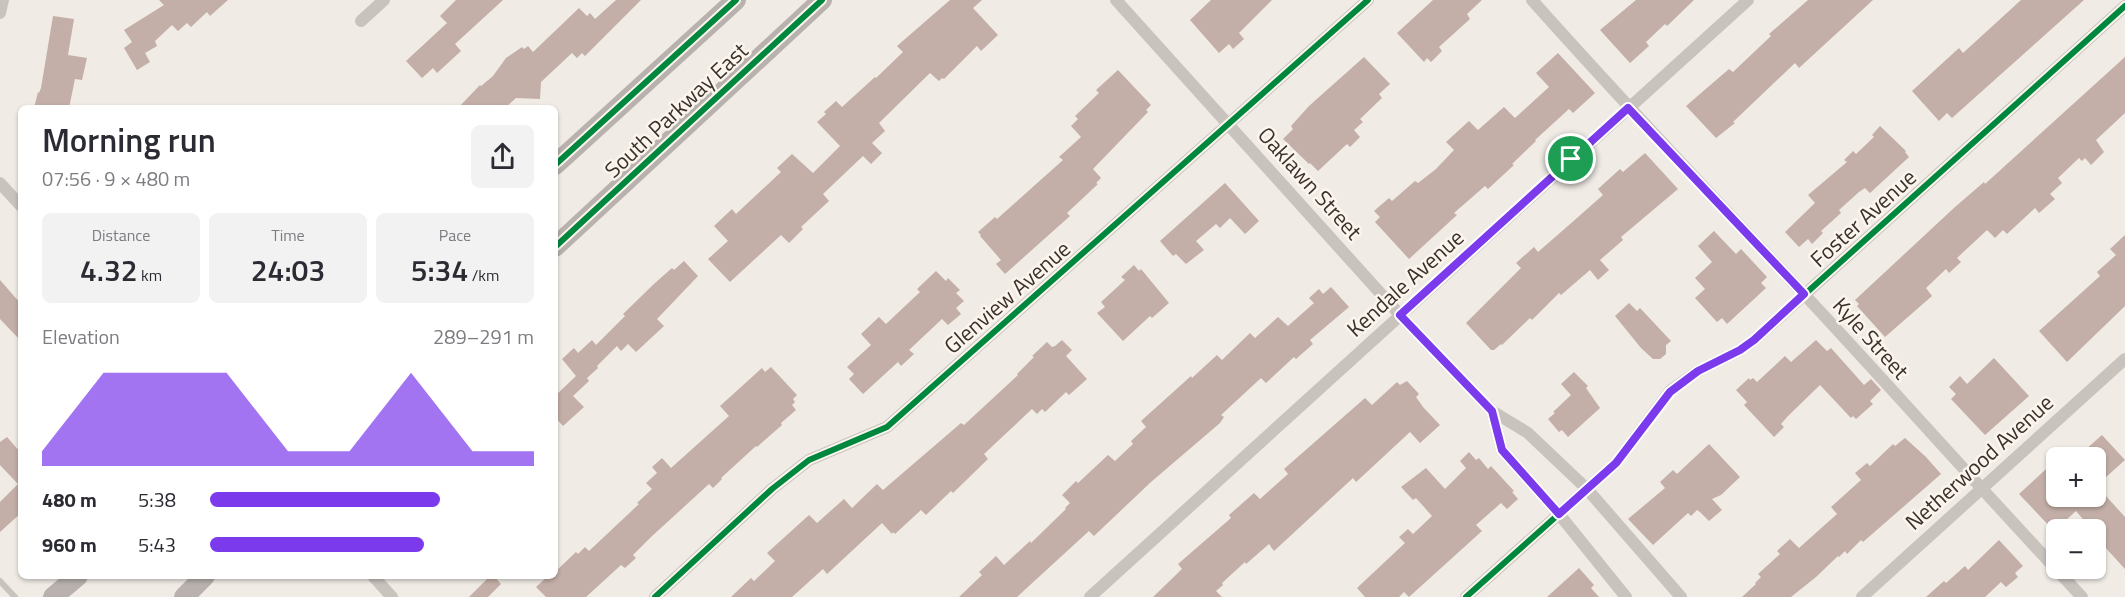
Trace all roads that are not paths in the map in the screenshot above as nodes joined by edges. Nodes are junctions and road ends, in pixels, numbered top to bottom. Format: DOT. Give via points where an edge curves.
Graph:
graph roads {
  1 [pos="3,0"];
  2 [pos="384,0"];
  3 [pos="736,0"];
  4 [pos="822,0"];
  5 [pos="1116,0"];
  6 [pos="1368,0"];
  7 [pos="1532,0"];
  8 [pos="1748,0"];
  9 [pos="2125,6"];
  10 [pos="0,13"];
  11 [pos="362,21"];
  12 [pos="1628,108"];
  13 [pos="1229,125"];
  14 [pos="558,162"];
  15 [pos="0,183"];
  16 [pos="18,204"];
  17 [pos="558,244"];
  18 [pos="1804,294"];
  19 [pos="1400,315"];
  20 [pos="2125,359"];
  21 [pos="1492,411"];
  22 [pos="1587,489"];
  23 [pos="1980,489"];
  24 [pos="1559,514"];
  25 [pos="74,579"];
  26 [pos="202,579"];
  27 [pos="376,579"];
  28 [pos="0,581"];
  29 [pos="15,597"];
  30 [pos="53,597"];
  31 [pos="184,597"];
  32 [pos="392,597"];
  33 [pos="655,597"];
  34 [pos="1090,597"];
  35 [pos="1466,597"];
  36 [pos="1626,597"];
  37 [pos="1681,597"];
  38 [pos="1862,597"];
  39 [pos="2082,597"];
  1 -- 10 [label="street"];
  2 -- 11 [label="street"];
  3 -- 14 [label="main road, South Parkway East"];
  4 -- 17 [label="main road, South Parkway East"];
  5 -- 13 [label="street, Oaklawn Street"];
  6 -- 13 [label="street, Glenview Avenue"];
  7 -- 12 [label="street, Kyle Street"];
  8 -- 12 [label="street, Kendale Avenue"];
  9 -- 18 [label="street, Foster Avenue"];
  12 -- 18 [label="street, Kyle Street"];
  12 -- 19 [label="street, Kendale Avenue"];
  13 -- 19 [label="street, Oaklawn Street"];
  13 -- 33 [label="street, Glenview Avenue" via="887,427 809,460"];
  15 -- 16 [label="street"];
  18 -- 22 [label="street, Foster Avenue" via="1754,340 1698,371 1670,392 1616,463"];
  18 -- 23 [label="street, Kyle Street"];
  19 -- 21 [label="street, Oaklawn Street"];
  19 -- 34 [label="street, Kendale Avenue"];
  20 -- 23 [label="street, Netherwood Avenue"];
  21 -- 22 [label="street" via="1528,432"];
  21 -- 24 [label="street" via="1502,450"];
  22 -- 24 [label="street, Foster Avenue"];
  22 -- 37 [label="street"];
  23 -- 38 [label="street, Netherwood Avenue"];
  23 -- 39 [label="street, Kyle Street"];
  24 -- 35 [label="street, Foster Avenue"];
  24 -- 36 [label="street"];
  25 -- 30 [label="main road"];
  26 -- 31 [label="main road"];
  27 -- 32 [label="street"];
  28 -- 29 [label="lane"];
}
